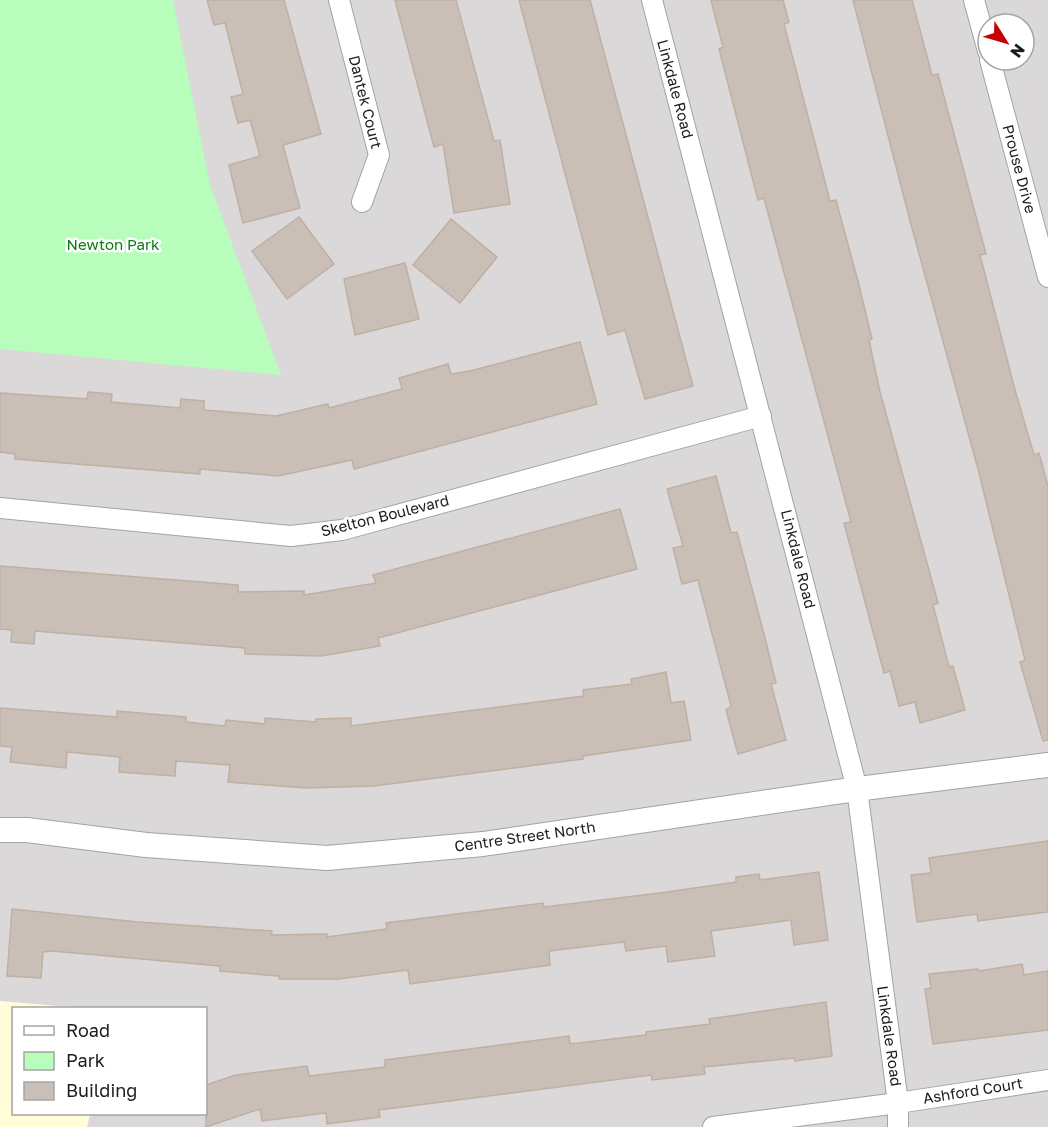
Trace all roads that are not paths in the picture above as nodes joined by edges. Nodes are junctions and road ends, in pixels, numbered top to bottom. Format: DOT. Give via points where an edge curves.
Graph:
graph roads {
  1 [pos="339,0"];
  2 [pos="652,0"];
  3 [pos="993,72"];
  4 [pos="362,202"];
  5 [pos="1048,277"];
  6 [pos="761,416"];
  7 [pos="0,508"];
  8 [pos="1048,765"];
  9 [pos="856,789"];
  10 [pos="0,830"];
  11 [pos="1048,1080"];
  12 [pos="898,1103"];
  13 [pos="713,1127"];
  14 [pos="898,1127"];
  1 -- 4 [label="street, Dantek Court" via="379,155"];
  2 -- 6 [label="street, Linkdale Road"];
  3 -- 5 [label="street, Prouse Drive"];
  6 -- 7 [label="street, Skelton Boulevard" via="364,524 301,535"];
  6 -- 9 [label="street, Linkdale Road"];
  8 -- 9 [label="street, Centre Street North"];
  9 -- 10 [label="street, Centre Street North" via="483,844 327,858"];
  9 -- 12 [label="street, Linkdale Road"];
  11 -- 12 [label="street, Ashford Court"];
  12 -- 13 [label="street, Ashford Court"];
  12 -- 14 [label="street, Linkdale Road"];
}
